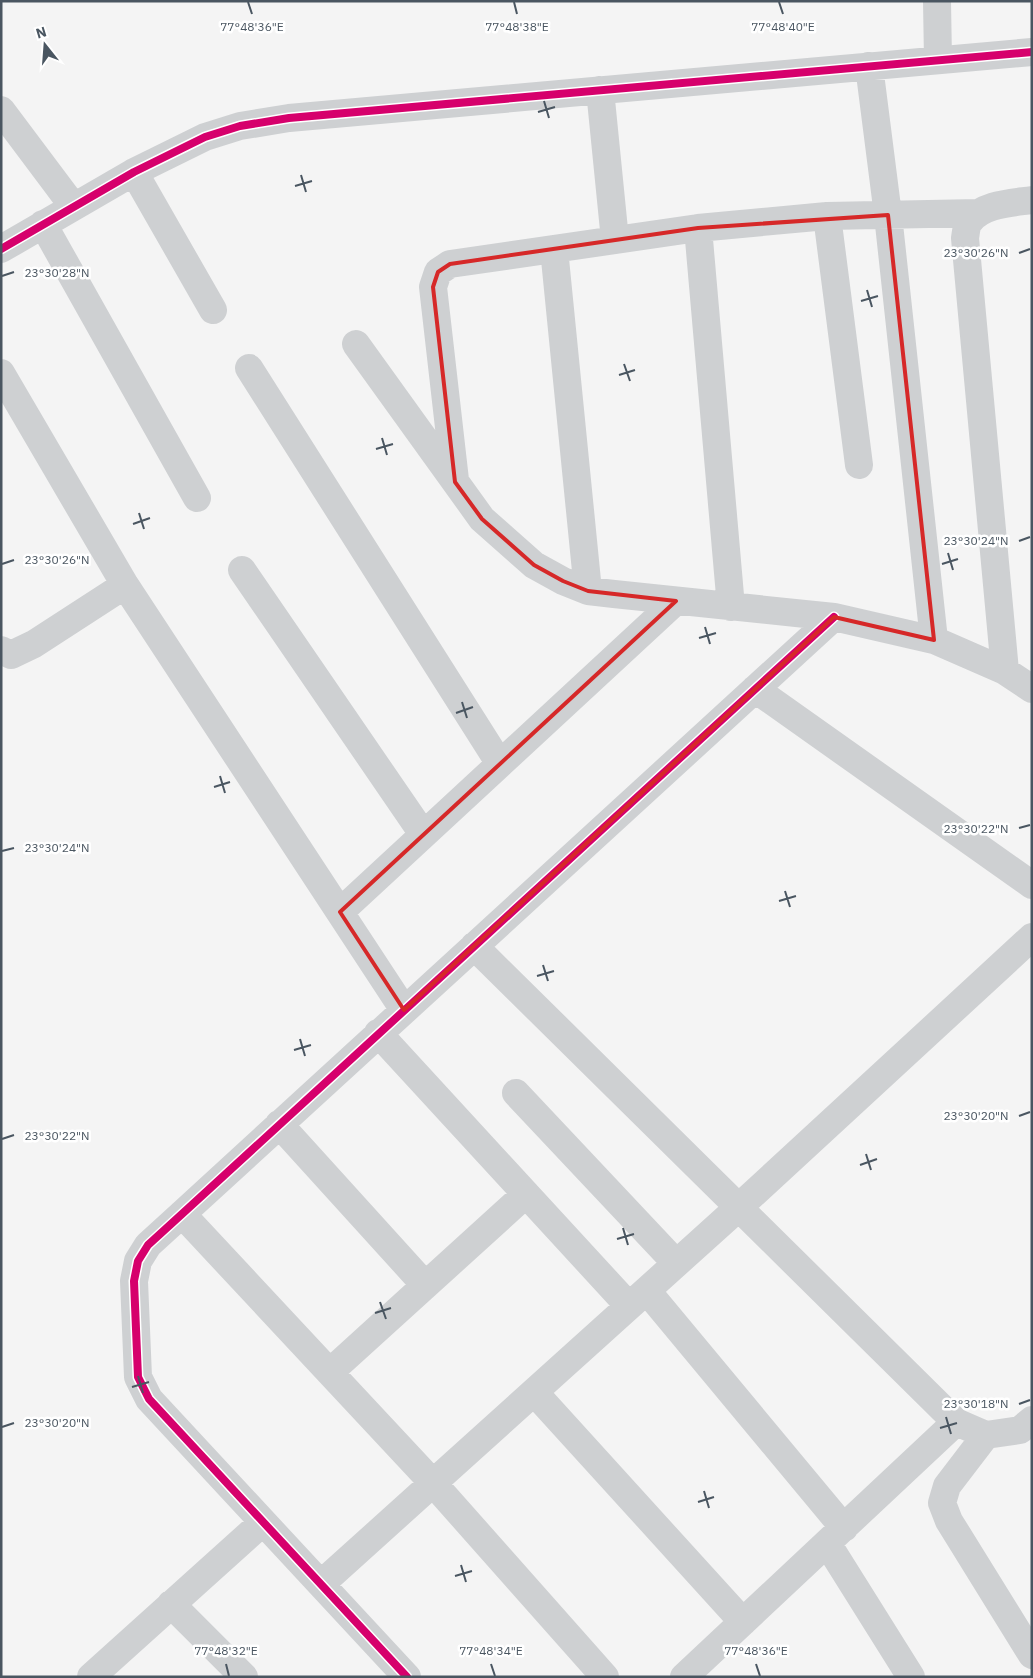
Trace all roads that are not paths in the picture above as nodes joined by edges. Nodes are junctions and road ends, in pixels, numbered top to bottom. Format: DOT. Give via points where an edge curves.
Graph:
graph roads {
  1 [pos="936,1"];
  2 [pos="1032,52"];
  3 [pos="938,60"];
  4 [pos="869,66"];
  5 [pos="600,90"];
  6 [pos="1,110"];
  7 [pos="134,172"];
  8 [pos="1032,200"];
  9 [pos="73,206"];
  10 [pos="979,213"];
  11 [pos="888,215"];
  12 [pos="827,216"];
  13 [pos="43,224"];
  14 [pos="698,228"];
  15 [pos="615,240"];
  16 [pos="1,249"];
  17 [pos="554,249"];
  18 [pos="212,310"];
  19 [pos="356,344"];
  20 [pos="249,368"];
  21 [pos="1,373"];
  22 [pos="859,465"];
  23 [pos="455,482"];
  24 [pos="197,498"];
  25 [pos="242,570"];
  26 [pos="125,585"];
  27 [pos="588,591"];
  28 [pos="676,601"];
  29 [pos="731,607"];
  30 [pos="834,617"];
  31 [pos="934,640"];
  32 [pos="1,650"];
  33 [pos="1021,679"];
  34 [pos="755,689"];
  35 [pos="500,764"];
  36 [pos="424,834"];
  37 [pos="1032,885"];
  38 [pos="340,912"];
  39 [pos="1032,938"];
  40 [pos="474,946"];
  41 [pos="404,1010"];
  42 [pos="378,1033"];
  43 [pos="516,1093"];
  44 [pos="279,1124"];
  45 [pos="526,1194"];
  46 [pos="738,1208"];
  47 [pos="182,1214"];
  48 [pos="676,1264"];
  49 [pos="425,1286"];
  50 [pos="638,1299"];
  51 [pos="330,1372"];
  52 [pos="534,1392"];
  53 [pos="1032,1420"];
  54 [pos="956,1422"];
  55 [pos="996,1433"];
  56 [pos="1032,1446"];
  57 [pos="433,1483"];
  58 [pos="264,1522"];
  59 [pos="835,1536"];
  60 [pos="321,1584"];
  61 [pos="171,1604"];
  62 [pos="743,1622"];
  63 [pos="1032,1655"];
  64 [pos="99,1674"];
  65 [pos="244,1677"];
  66 [pos="407,1677"];
  67 [pos="605,1677"];
  68 [pos="684,1677"];
  69 [pos="911,1677"];
  1 -- 3 [label="street"];
  2 -- 3 [label="street"];
  3 -- 4 [label="street"];
  4 -- 5 [label="street"];
  4 -- 11 [label="street"];
  5 -- 7 [label="street" via="289,118 240,126 205,137"];
  5 -- 15 [label="street"];
  6 -- 9 [label="street"];
  7 -- 9 [label="street"];
  7 -- 18 [label="street"];
  8 -- 10 [label="street" via="996,206"];
  9 -- 13 [label="street"];
  10 -- 11 [label="street"];
  10 -- 33 [label="street" via="968,224 965,238"];
  11 -- 12 [label="street"];
  11 -- 31 [label="street"];
  12 -- 14 [label="street"];
  12 -- 22 [label="street"];
  13 -- 16 [label="street"];
  13 -- 24 [label="street"];
  14 -- 15 [label="street"];
  14 -- 29 [label="street"];
  15 -- 17 [label="street"];
  17 -- 23 [label="street" via="450,264 438,272 433,287"];
  17 -- 27 [label="street"];
  19 -- 23 [label="street"];
  20 -- 35 [label="street"];
  21 -- 26 [label="street"];
  23 -- 27 [label="street" via="482,520 534,565"];
  25 -- 36 [label="street"];
  26 -- 32 [label="street" via="34,644 11,655"];
  26 -- 38 [label="street"];
  27 -- 28 [label="street"];
  28 -- 29 [label="street"];
  28 -- 35 [label="street"];
  29 -- 30 [label="street"];
  30 -- 31 [label="street"];
  30 -- 34 [label="street"];
  31 -- 33 [label="street"];
  34 -- 37 [label="street"];
  34 -- 40 [label="street"];
  35 -- 36 [label="street"];
  36 -- 38 [label="street"];
  38 -- 41 [label="street"];
  39 -- 46 [label="street"];
  40 -- 41 [label="street"];
  40 -- 46 [label="street"];
  41 -- 42 [label="street"];
  42 -- 44 [label="street"];
  42 -- 45 [label="street"];
  43 -- 48 [label="street"];
  44 -- 47 [label="street"];
  44 -- 49 [label="street"];
  45 -- 49 [label="street"];
  45 -- 50 [label="street"];
  46 -- 48 [label="street"];
  46 -- 54 [label="street"];
  47 -- 51 [label="street"];
  47 -- 58 [label="street" via="148,1245 138,1261 134,1281 138,1377 150,1399"];
  48 -- 50 [label="street"];
  49 -- 51 [label="street"];
  50 -- 52 [label="street"];
  50 -- 59 [label="street"];
  51 -- 57 [label="street"];
  52 -- 57 [label="street"];
  52 -- 62 [label="street"];
  53 -- 55 [label="street" via="1020,1430"];
  54 -- 55 [label="street"];
  54 -- 59 [label="street"];
  55 -- 56 [label="street"];
  55 -- 63 [label="street" via="947,1486 942,1503 949,1521"];
  57 -- 60 [label="street"];
  57 -- 67 [label="street"];
  58 -- 60 [label="street"];
  58 -- 61 [label="street"];
  59 -- 62 [label="street"];
  59 -- 69 [label="street"];
  60 -- 66 [label="street"];
  61 -- 64 [label="street"];
  61 -- 65 [label="street"];
  62 -- 68 [label="street"];
}
